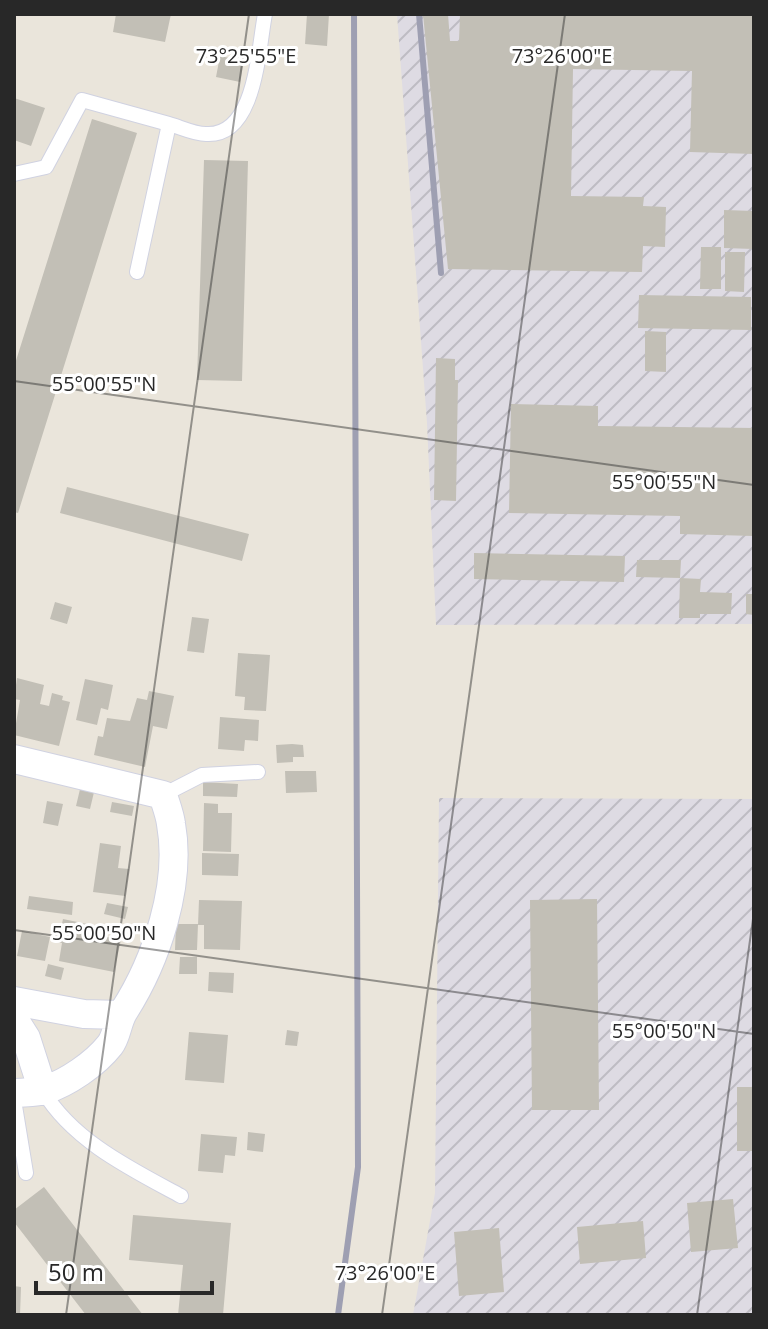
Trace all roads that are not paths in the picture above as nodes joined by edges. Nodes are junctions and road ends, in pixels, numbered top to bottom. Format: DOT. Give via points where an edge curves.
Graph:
graph roads {
  1 [pos="265,14"];
  2 [pos="169,124"];
  3 [pos="14,174"];
  4 [pos="137,272"];
  5 [pos="14,759"];
  6 [pos="258,772"];
  7 [pos="163,795"];
  8 [pos="14,1001"];
  9 [pos="121,1015"];
  10 [pos="14,1019"];
  11 [pos="43,1091"];
  12 [pos="14,1093"];
  13 [pos="14,1100"];
  14 [pos="26,1173"];
  15 [pos="181,1196"];
  1 -- 2 [label="lane" via="244,113 229,129 207,135"];
  2 -- 3 [label="lane" via="82,100 46,167"];
  2 -- 4 [label="lane"];
  5 -- 7 [label="street"];
  6 -- 7 [label="lane" via="202,775"];
  7 -- 9 [label="street" via="173,868 162,926 152,961"];
  8 -- 9 [label="street"];
  9 -- 11 [label="street" via="111,1043 93,1063"];
  10 -- 11 [label="street" via="26,1038"];
  11 -- 12 [label="street"];
  11 -- 15 [label="lane" via="78,1132 120,1163"];
  13 -- 14 [label="lane"];
}
